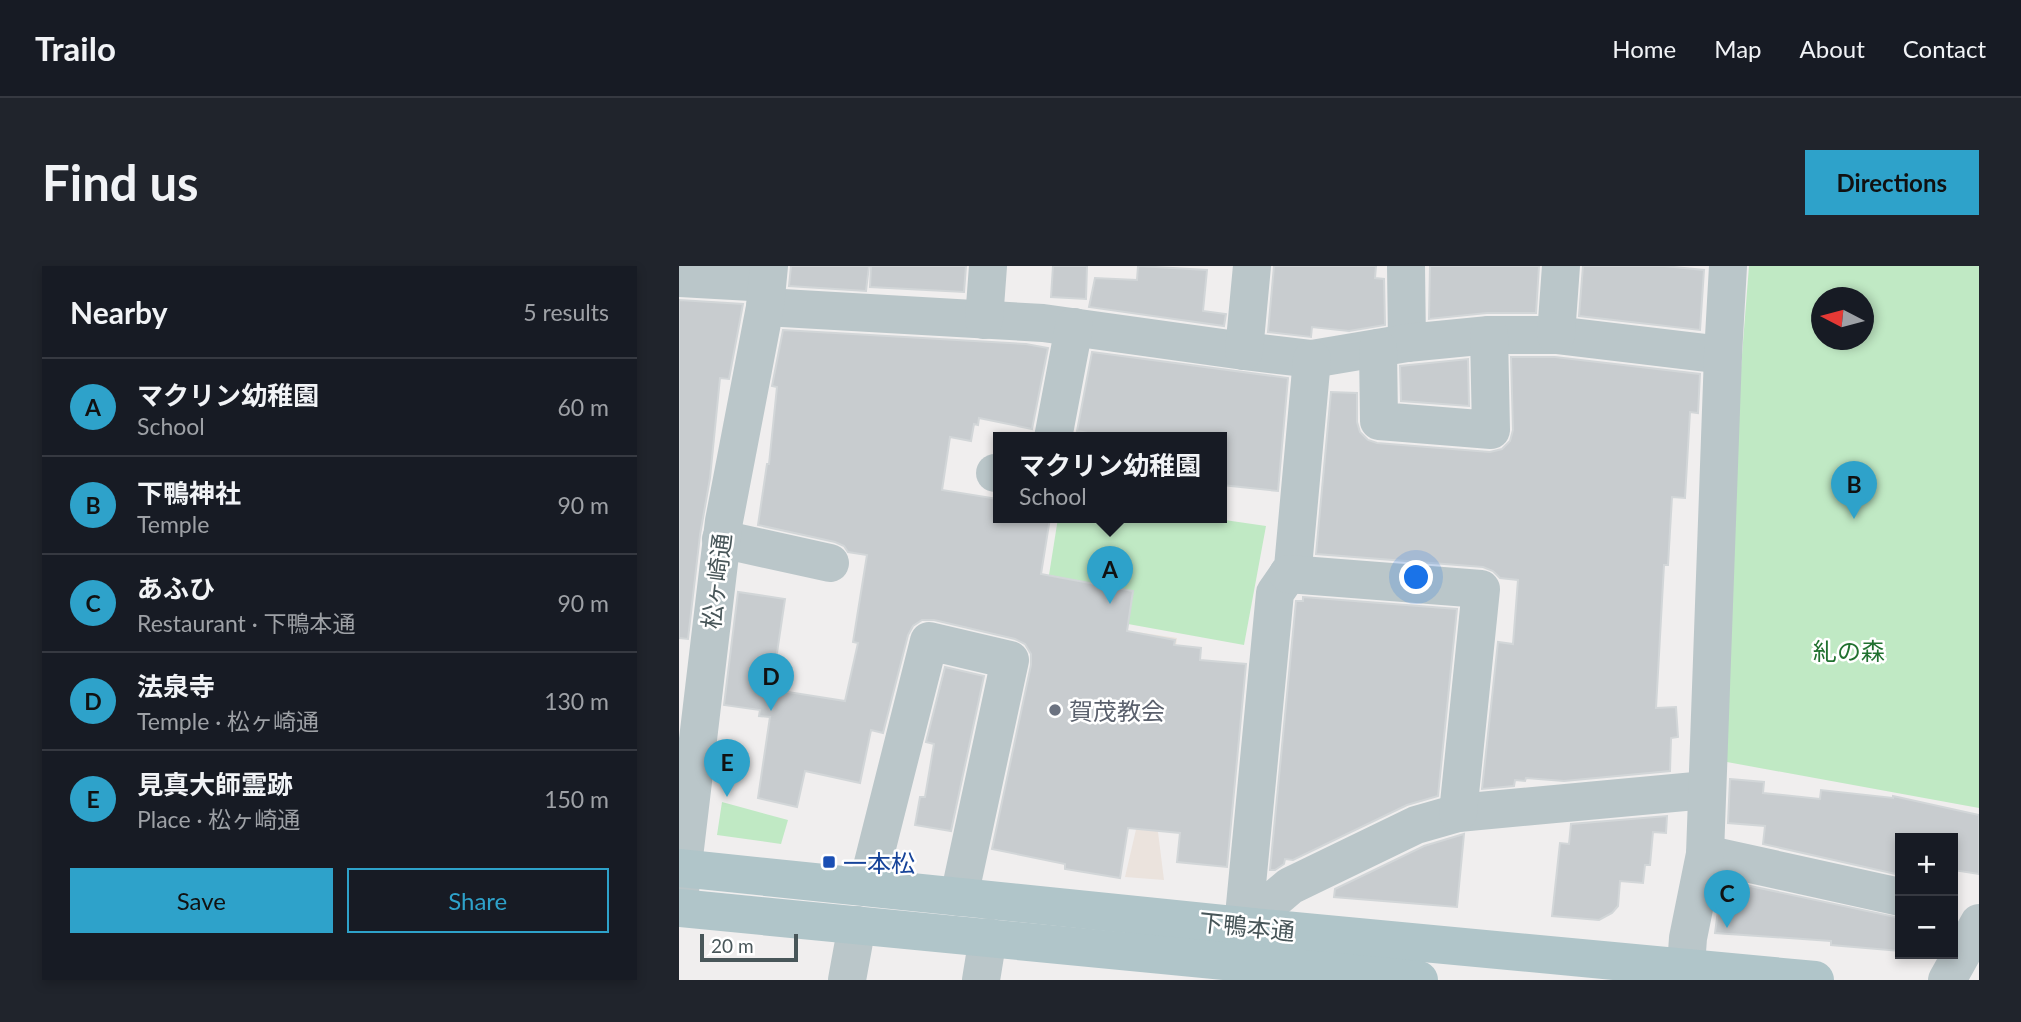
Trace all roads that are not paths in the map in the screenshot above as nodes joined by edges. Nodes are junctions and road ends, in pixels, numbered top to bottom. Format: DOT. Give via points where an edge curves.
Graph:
graph roads {
  1 [pos="988,266"];
  2 [pos="1252,266"];
  3 [pos="1406,266"];
  4 [pos="1561,266"];
  5 [pos="1728,266"];
  6 [pos="679,278"];
  7 [pos="767,285"];
  8 [pos="983,320"];
  9 [pos="1075,327"];
  10 [pos="1489,335"];
  11 [pos="1556,335"];
  12 [pos="1392,346"];
  13 [pos="1244,351"];
  14 [pos="1723,355"];
  15 [pos="1312,359"];
  16 [pos="1054,432"];
  17 [pos="721,540"];
  18 [pos="830,563"];
  19 [pos="1288,574"];
  20 [pos="1706,790"];
  21 [pos="1458,813"];
  22 [pos="1705,854"];
  23 [pos="680,878"];
  24 [pos="867,887"];
  25 [pos="1895,896"];
  26 [pos="959,897"];
  27 [pos="679,908"];
  28 [pos="1958,909"];
  29 [pos="1979,914"];
  30 [pos="1979,923"];
  31 [pos="857,925"];
  32 [pos="988,937"];
  33 [pos="1244,956"];
  34 [pos="1685,974"];
  35 [pos="847,980"];
  36 [pos="981,980"];
  37 [pos="1419,980"];
  38 [pos="1815,980"];
  39 [pos="1947,980"];
  1 -- 8 [label="street"];
  2 -- 13 [label="street"];
  3 -- 12 [label="street"];
  4 -- 11 [label="street"];
  5 -- 14 [label="street"];
  6 -- 7 [label="street"];
  7 -- 8 [label="street"];
  7 -- 17 [label="street, 松ヶ崎通"];
  8 -- 9 [label="street"];
  9 -- 13 [label="street"];
  9 -- 16 [label="street"];
  10 -- 11 [label="street"];
  10 -- 12 [label="street"];
  10 -- 12 [label="street" via="1491,430 1379,421"];
  11 -- 14 [label="street"];
  12 -- 15 [label="street"];
  13 -- 15 [label="street"];
  14 -- 20 [label="street"];
  15 -- 19 [label="street" via="1293,566"];
  17 -- 18 [label="street"];
  17 -- 23 [label="street, 松ヶ崎通"];
  19 -- 21 [label="street" via="1481,589"];
  19 -- 33 [label="street" via="1275,593"];
  20 -- 21 [label="street"];
  20 -- 22 [label="street"];
  21 -- 33 [label="street" via="1416,825 1290,886"];
  22 -- 25 [label="street"];
  22 -- 34 [label="street"];
  23 -- 24 [label="main road, 下鴨本通"];
  24 -- 26 [label="main road, 下鴨本通"];
  24 -- 26 [label="street" via="929,641 1010,660"];
  26 -- 33 [label="main road, 下鴨本通"];
  27 -- 31 [label="main road, 下鴨本通"];
  28 -- 29 [label="street"];
  30 -- 39 [label="street"];
  31 -- 32 [label="main road, 下鴨本通"];
  31 -- 35 [label="street"];
  32 -- 33 [label="main road, 下鴨本通"];
  32 -- 36 [label="street"];
  33 -- 34 [label="main road, 下鴨本通"];
  33 -- 37 [label="main road, 下鴨本通"];
  34 -- 38 [label="main road, 下鴨本通"];
}
